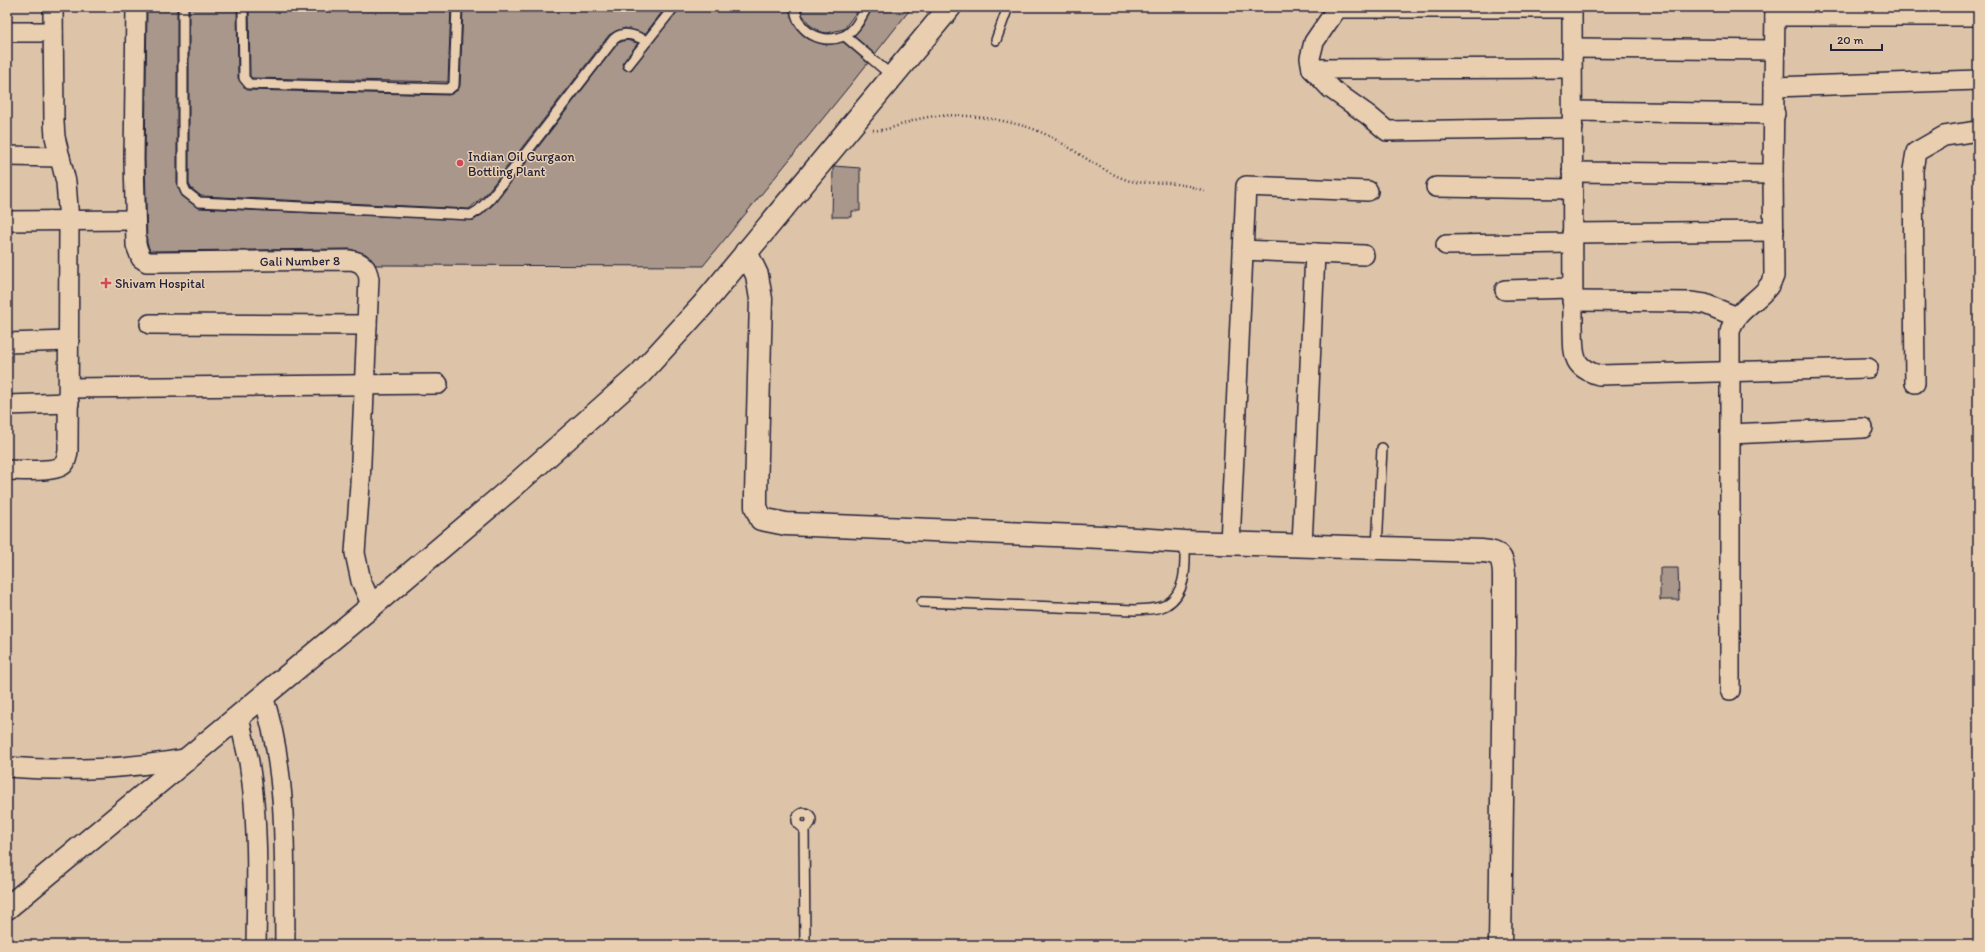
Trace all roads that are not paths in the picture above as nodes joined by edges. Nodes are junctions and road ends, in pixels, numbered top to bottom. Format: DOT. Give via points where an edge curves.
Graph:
graph roads {
  1 [pos="53,7"];
  2 [pos="136,7"];
  3 [pos="182,7"];
  4 [pos="243,7"];
  5 [pos="456,7"];
  6 [pos="674,7"];
  7 [pos="795,7"];
  8 [pos="867,7"];
  9 [pos="950,7"];
  10 [pos="1008,7"];
  11 [pos="1338,8"];
  12 [pos="1572,8"];
  13 [pos="1775,12"];
  14 [pos="1978,16"];
  15 [pos="7,32"];
  16 [pos="53,32"];
  17 [pos="845,36"];
  18 [pos="996,40"];
  19 [pos="647,41"];
  20 [pos="1572,48"];
  21 [pos="1775,50"];
  22 [pos="628,65"];
  23 [pos="1572,68"];
  24 [pos="1312,70"];
  25 [pos="892,76"];
  26 [pos="1978,80"];
  27 [pos="1774,87"];
  28 [pos="1775,114"];
  29 [pos="1573,120"];
  30 [pos="1978,131"];
  31 [pos="7,156"];
  32 [pos="60,157"];
  33 [pos="1773,174"];
  34 [pos="1572,180"];
  35 [pos="1436,187"];
  36 [pos="1368,191"];
  37 [pos="135,220"];
  38 [pos="7,221"];
  39 [pos="69,221"];
  40 [pos="1774,231"];
  41 [pos="1571,238"];
  42 [pos="1446,245"];
  43 [pos="1243,250"];
  44 [pos="746,252"];
  45 [pos="1315,253"];
  46 [pos="1364,254"];
  47 [pos="1505,290"];
  48 [pos="1572,295"];
  49 [pos="1737,317"];
  50 [pos="150,324"];
  51 [pos="368,325"];
  52 [pos="69,341"];
  53 [pos="7,342"];
  54 [pos="1868,368"];
  55 [pos="1730,372"];
  56 [pos="1915,383"];
  57 [pos="365,384"];
  58 [pos="438,384"];
  59 [pos="69,396"];
  60 [pos="7,405"];
  61 [pos="1863,428"];
  62 [pos="1730,434"];
  63 [pos="1382,448"];
  64 [pos="7,470"];
  65 [pos="1185,542"];
  66 [pos="1230,544"];
  67 [pos="1302,546"];
  68 [pos="1377,548"];
  69 [pos="922,602"];
  70 [pos="372,606"];
  71 [pos="1730,690"];
  72 [pos="263,696"];
  73 [pos="239,717"];
  74 [pos="190,758"];
  75 [pos="7,767"];
  76 [pos="804,827"];
  77 [pos="7,908"];
  78 [pos="256,945"];
  79 [pos="285,945"];
  80 [pos="805,945"];
  81 [pos="1500,945"];
  1 -- 16 [label="street"];
  2 -- 37 [label="street, Gali Number 8"];
  3 -- 19 [label="lane" via="183,185 189,195 200,202 471,215 491,198 614,39 624,34"];
  4 -- 5 [label="lane" via="244,78 249,84 449,89 454,85"];
  6 -- 19 [label="lane"];
  7 -- 17 [label="lane" via="796,17 804,29 816,37 829,39"];
  8 -- 17 [label="lane" via="854,28"];
  9 -- 25 [label="street"];
  10 -- 18 [label="lane"];
  11 -- 12 [label="street"];
  11 -- 24 [label="street" via="1314,42 1310,58"];
  12 -- 20 [label="street"];
  13 -- 14 [label="street"];
  13 -- 21 [label="street"];
  15 -- 16 [label="street"];
  16 -- 32 [label="street" via="54,123"];
  17 -- 25 [label="lane"];
  19 -- 22 [label="lane"];
  20 -- 21 [label="street"];
  20 -- 23 [label="street"];
  21 -- 27 [label="street"];
  23 -- 24 [label="street"];
  23 -- 29 [label="street"];
  24 -- 29 [label="street" via="1330,88 1387,131"];
  25 -- 44 [label="street"];
  26 -- 27 [label="street"];
  27 -- 28 [label="street"];
  28 -- 29 [label="street"];
  28 -- 33 [label="street"];
  29 -- 34 [label="street"];
  30 -- 56 [label="street" via="1944,136 1916,152 1913,170"];
  31 -- 32 [label="street"];
  32 -- 39 [label="street" via="66,182"];
  33 -- 34 [label="street"];
  33 -- 40 [label="street"];
  34 -- 35 [label="street"];
  34 -- 41 [label="street"];
  36 -- 43 [label="street" via="1246,186"];
  37 -- 39 [label="street"];
  37 -- 51 [label="street, Gali Number 8" via="137,253 147,262 357,261 368,269"];
  38 -- 39 [label="street"];
  39 -- 52 [label="street"];
  40 -- 41 [label="street"];
  40 -- 49 [label="street" via="1774,276 1771,284"];
  41 -- 42 [label="street"];
  41 -- 48 [label="street"];
  43 -- 45 [label="street"];
  43 -- 66 [label="street"];
  44 -- 65 [label="street" via="757,275 761,299 756,494 756,507 761,519 786,524 1102,536"];
  44 -- 70 [label="street" via="671,343 640,374 521,480"];
  45 -- 46 [label="street"];
  45 -- 67 [label="street"];
  47 -- 48 [label="street"];
  48 -- 49 [label="street" via="1705,304"];
  48 -- 55 [label="street" via="1574,352 1576,360 1584,370 1599,375"];
  49 -- 55 [label="street" via="1730,332"];
  50 -- 51 [label="street"];
  51 -- 57 [label="street, Gali Number 8"];
  52 -- 53 [label="street"];
  52 -- 59 [label="street"];
  54 -- 55 [label="street"];
  55 -- 62 [label="street"];
  57 -- 58 [label="street"];
  57 -- 59 [label="street"];
  57 -- 70 [label="street, Gali Number 8" via="355,553 361,581"];
  59 -- 60 [label="street"];
  59 -- 64 [label="street" via="68,452 64,464 51,469"];
  61 -- 62 [label="street"];
  62 -- 71 [label="street"];
  63 -- 68 [label="lane"];
  65 -- 66 [label="street"];
  65 -- 69 [label="lane" via="1186,573 1182,583 1176,595 1166,605 1153,608 1135,610"];
  66 -- 67 [label="street"];
  67 -- 68 [label="street"];
  68 -- 81 [label="street" via="1493,551 1503,562"];
  70 -- 72 [label="street"];
  72 -- 73 [label="street"];
  72 -- 79 [label="street" via="277,750 283,828"];
  73 -- 74 [label="street"];
  73 -- 78 [label="street" via="249,760 255,811"];
  74 -- 75 [label="street" via="108,769 46,770"];
  74 -- 77 [label="street"];
  76 -- 80 [label="lane"];
}
